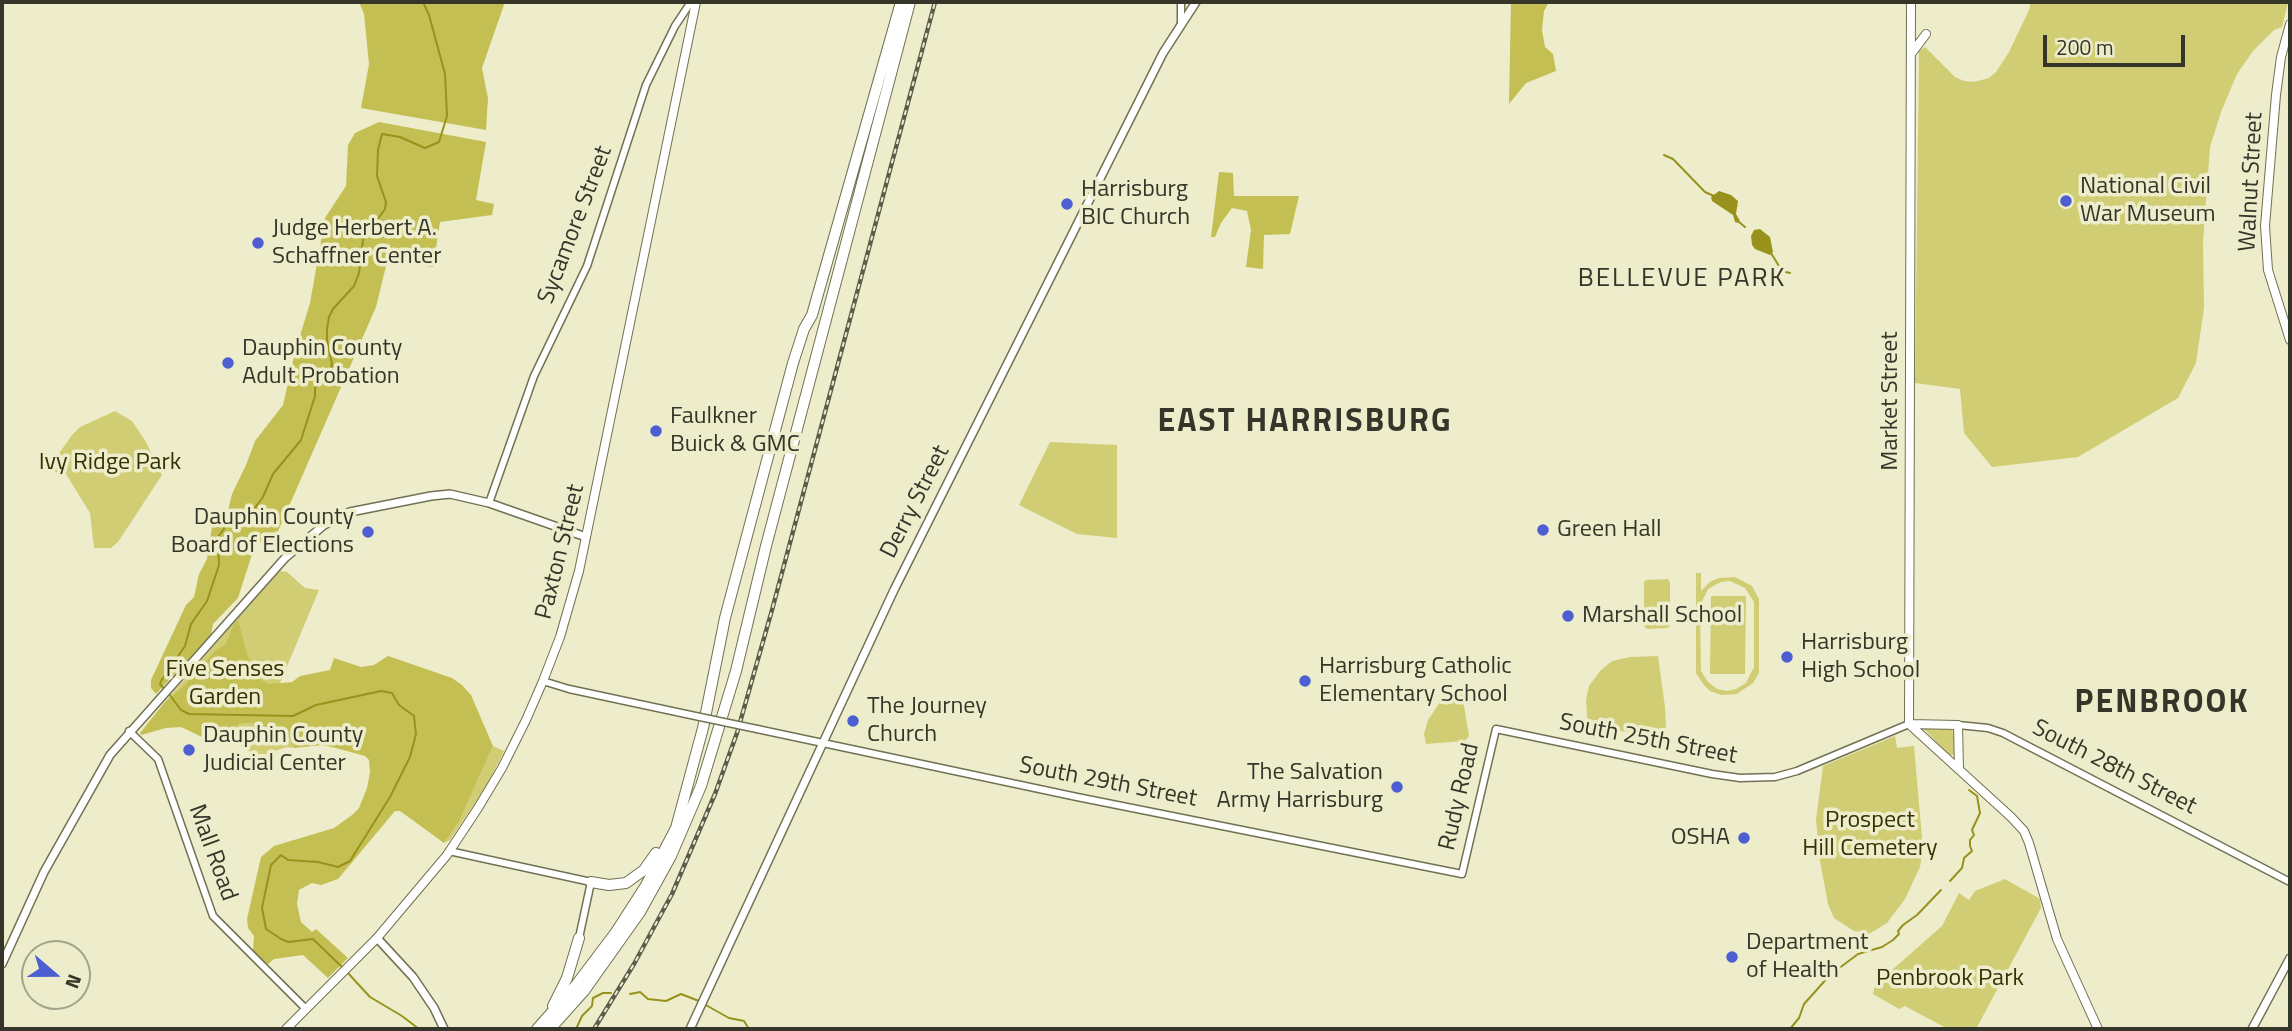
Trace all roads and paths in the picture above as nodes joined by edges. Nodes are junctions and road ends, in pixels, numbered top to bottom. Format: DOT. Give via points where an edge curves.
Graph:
graph roads {
  1 [pos="691,2"];
  2 [pos="696,2"];
  3 [pos="901,2"];
  4 [pos="910,2"];
  5 [pos="1181,2"];
  6 [pos="1196,2"];
  7 [pos="1911,2"];
  8 [pos="2290,24"];
  9 [pos="1181,25"];
  10 [pos="1926,34"];
  11 [pos="1911,54"];
  12 [pos="2290,341"];
  13 [pos="489,503"];
  14 [pos="586,537"];
  15 [pos="543,681"];
  16 [pos="1909,724"];
  17 [pos="1958,725"];
  18 [pos="1496,729"];
  19 [pos="129,731"];
  20 [pos="822,743"];
  21 [pos="1962,772"];
  22 [pos="681,810"];
  23 [pos="449,851"];
  24 [pos="1462,874"];
  25 [pos="591,882"];
  26 [pos="2290,882"];
  27 [pos="377,938"];
  28 [pos="579,938"];
  29 [pos="2290,958"];
  30 [pos="2,964"];
  31 [pos="305,1008"];
  32 [pos="286,1029"];
  33 [pos="444,1029"];
  34 [pos="536,1029"];
  35 [pos="550,1029"];
  36 [pos="690,1029"];
  37 [pos="2098,1029"];
  38 [pos="2252,1029"];
  1 -- 13 [label="street, Sycamore Street" via="646,85 587,266 542,356"];
  2 -- 14 [label="main road, Paxton Street"];
  3 -- 22 [label="highway" via="812,315 790,375 725,618"];
  4 -- 35 [label="highway" via="736,671 705,774 681,835 640,912 584,991"];
  5 -- 9 [label="street"];
  6 -- 9 [label="main road, Derry Street"];
  7 -- 11 [label="main road, Market Street"];
  8 -- 12 [label="main road, Walnut Street" via="2276,95 2265,226 2268,271"];
  9 -- 20 [label="main road, Derry Street" via="1045,286"];
  10 -- 11 [label="main road"];
  11 -- 16 [label="main road, Market Street"];
  13 -- 14 [label="main road"];
  13 -- 19 [label="main road" via="440,494 337,518 293,551"];
  14 -- 15 [label="main road, Paxton Street" via="571,604"];
  15 -- 20 [label="street, South 29th Street, bridge"];
  15 -- 23 [label="main road, Paxton Street" via="502,768"];
  16 -- 17 [label="main road, South 28th Street"];
  16 -- 18 [label="street, South 25th Street" via="1797,771 1740,778"];
  16 -- 21 [label="main road"];
  17 -- 21 [label="main road"];
  17 -- 26 [label="street, South 28th Street" via="2003,733"];
  18 -- 24 [label="street, Rudy Road"];
  19 -- 30 [label="main road" via="99,771"];
  19 -- 31 [label="street, Mall Road" via="158,759 213,916"];
  20 -- 24 [label="street, South 29th Street"];
  20 -- 36 [label="main road, Derry Street"];
  21 -- 37 [label="main road" via="2024,831 2057,939"];
  22 -- 25 [label="highway" via="655,855 636,877 618,885"];
  22 -- 34 [label="highway" via="676,828 632,908 576,985"];
  23 -- 25 [label="street"];
  23 -- 27 [label="main road, Paxton Street"];
  25 -- 28 [label="street"];
  27 -- 31 [label="main road, Paxton Street"];
  27 -- 33 [label="main road" via="413,976"];
  28 -- 34 [label="highway" via="561,992"];
  29 -- 38 [label="main road"];
  31 -- 32 [label="main road, Paxton Street"];
}
